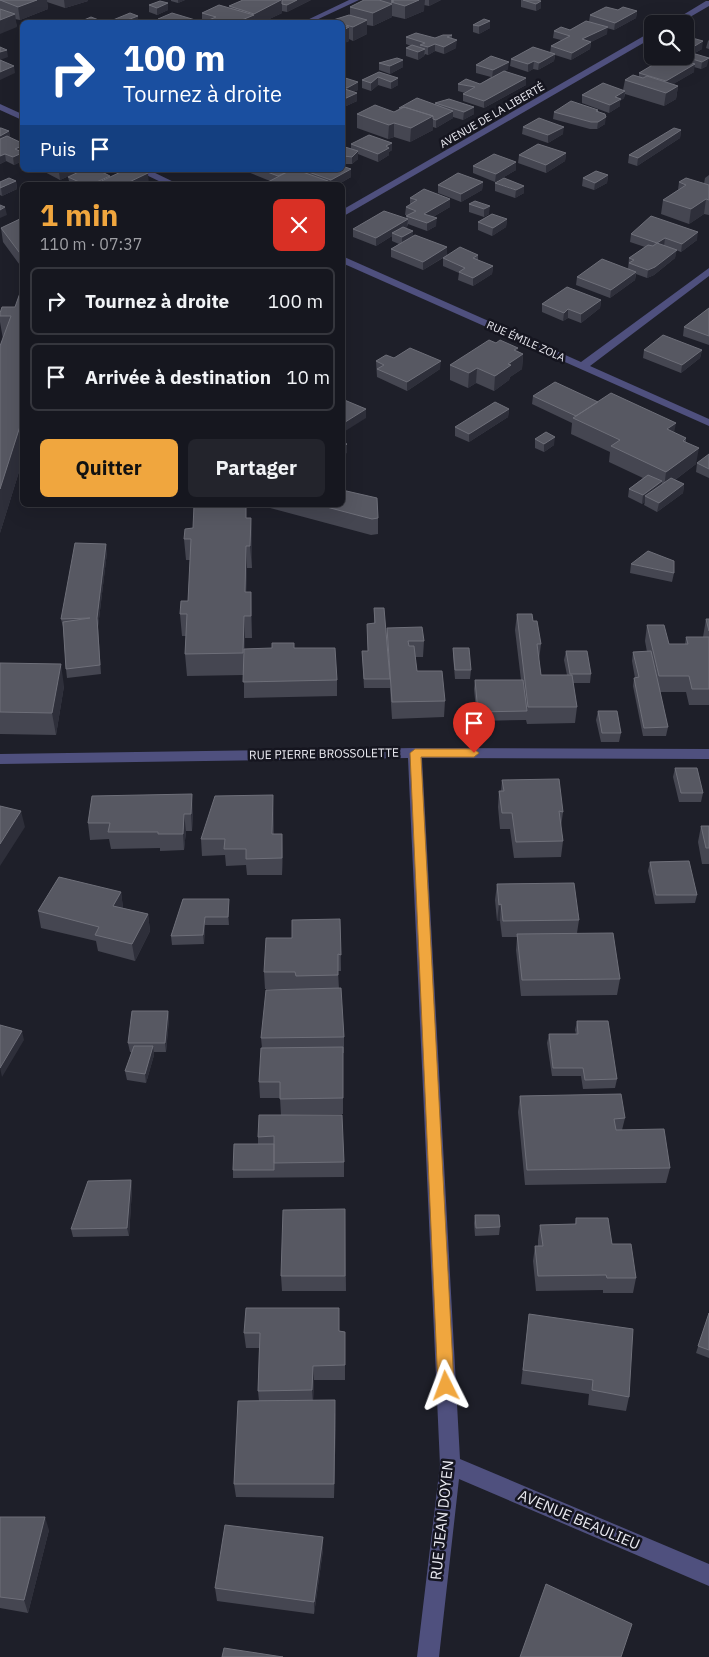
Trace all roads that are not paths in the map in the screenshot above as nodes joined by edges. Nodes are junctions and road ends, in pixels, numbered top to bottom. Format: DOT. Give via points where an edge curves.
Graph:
graph roads {
  1 [pos="355,0"];
  2 [pos="709,2"];
  3 [pos="687,15"];
  4 [pos="311,20"];
  5 [pos="644,40"];
  6 [pos="0,107"];
  7 [pos="20,116"];
  8 [pos="146,172"];
  9 [pos="168,182"];
  10 [pos="345,212"];
  11 [pos="345,260"];
  12 [pos="709,271"];
  13 [pos="583,366"];
  14 [pos="709,423"];
  15 [pos="415,753"];
  16 [pos="709,754"];
  17 [pos="0,759"];
  18 [pos="450,1465"];
  19 [pos="709,1575"];
  20 [pos="428,1657"];
  1 -- 4 [label="street"];
  2 -- 3 [label="street"];
  5 -- 10 [label="street, AVENUE DE LA LIBERTÉ"];
  6 -- 7 [label="street"];
  8 -- 9 [label="street"];
  11 -- 13 [label="street, RUE ÉMILE ZOLA"];
  12 -- 13 [label="street"];
  13 -- 14 [label="street, RUE ÉMILE ZOLA"];
  15 -- 16 [label="street, RUE PIERRE BROSSOLETTE"];
  15 -- 17 [label="street, RUE PIERRE BROSSOLETTE"];
  15 -- 18 [label="street, RUE JEAN DOYEN"];
  18 -- 19 [label="street, AVENUE BEAULIEU"];
  18 -- 20 [label="street, RUE JEAN DOYEN"];
}
